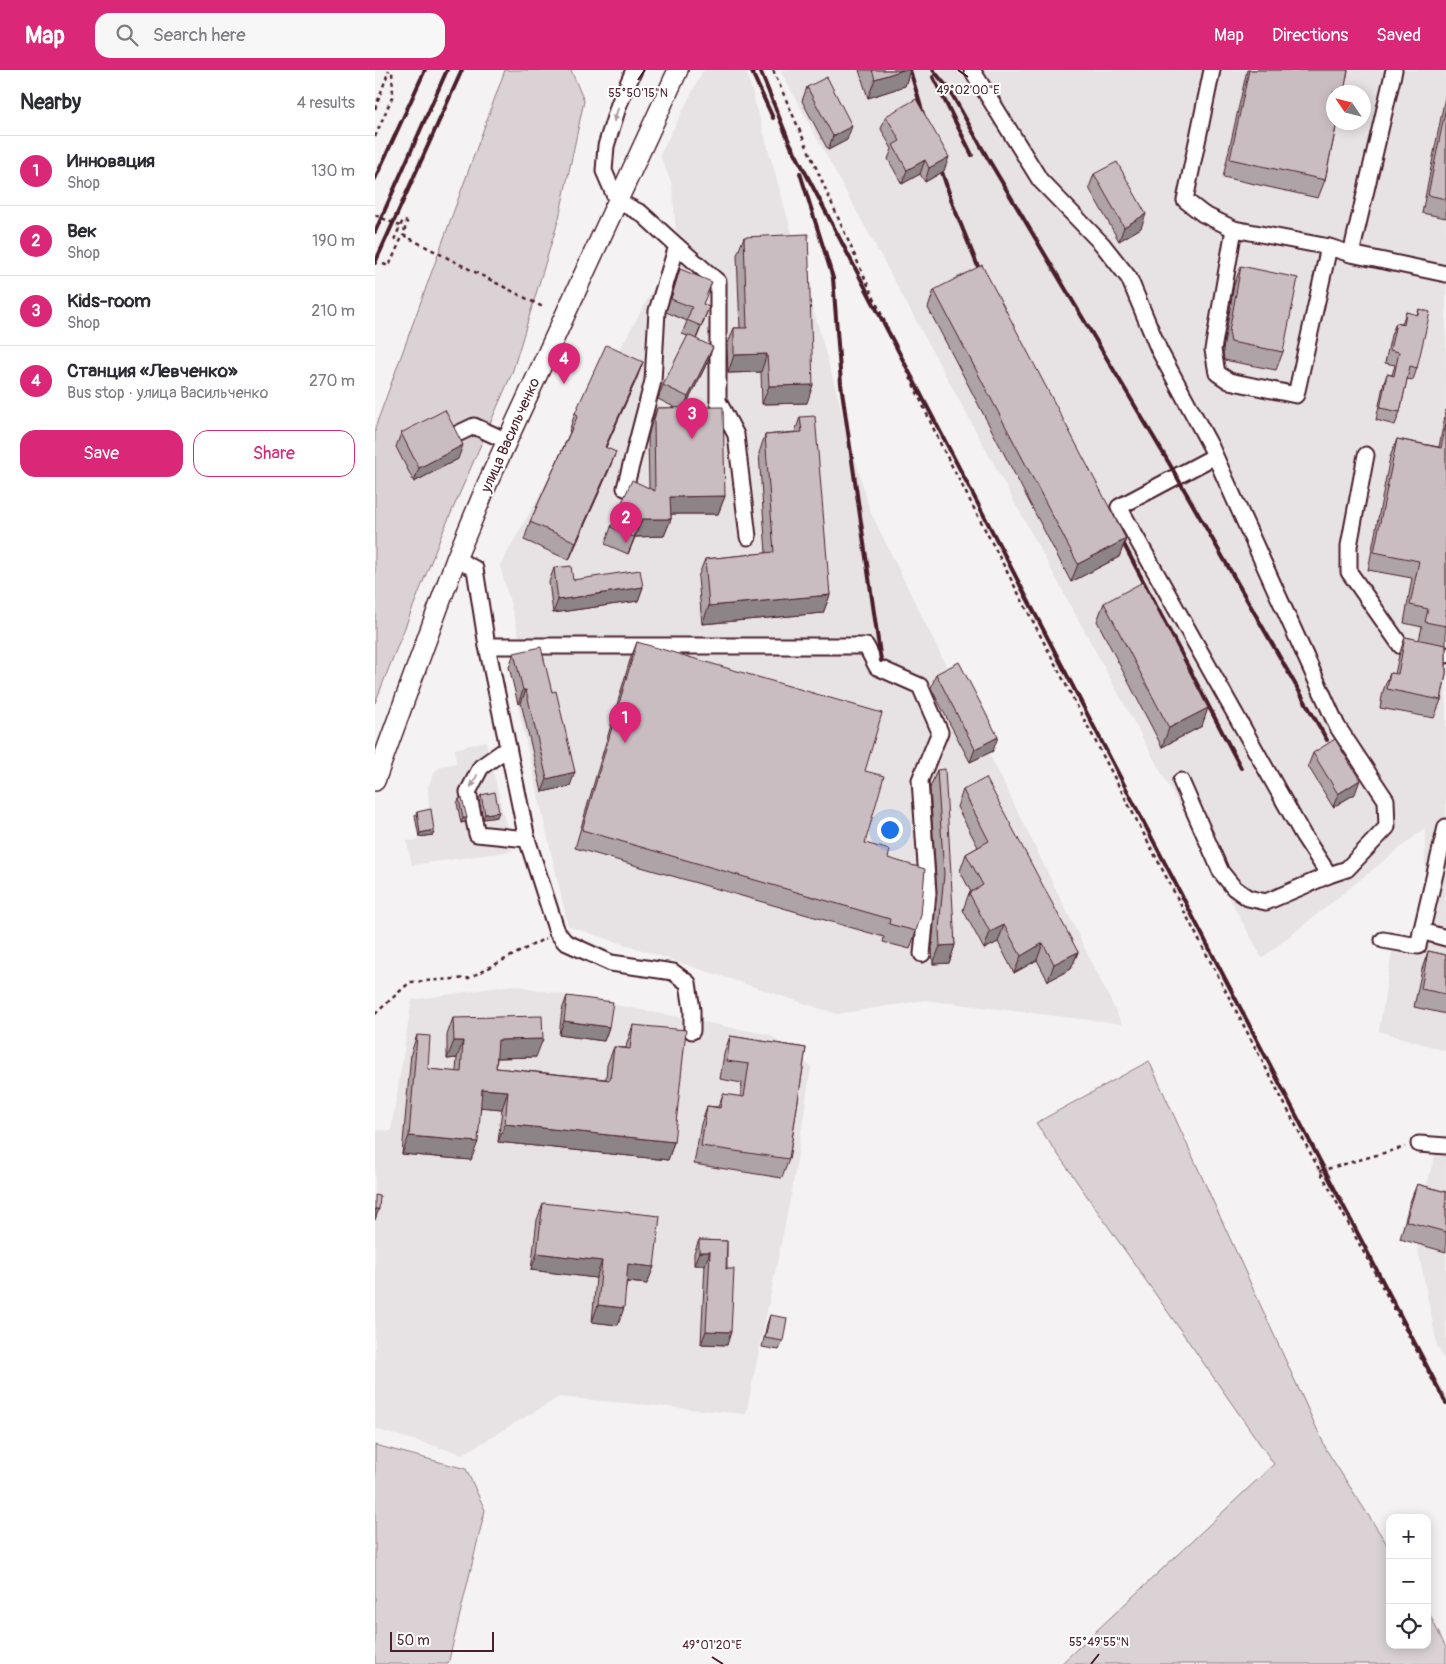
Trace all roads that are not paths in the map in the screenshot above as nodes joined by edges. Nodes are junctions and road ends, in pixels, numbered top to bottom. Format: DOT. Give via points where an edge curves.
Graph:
graph roads {
  1 [pos="634,70"];
  2 [pos="678,70"];
  3 [pos="972,70"];
  4 [pos="1212,70"];
  5 [pos="1394,70"];
  6 [pos="617,201"];
  7 [pos="1234,229"];
  8 [pos="677,246"];
  9 [pos="1329,248"];
  10 [pos="1351,254"];
  11 [pos="1446,274"];
  12 [pos="455,435"];
  13 [pos="507,441"];
  14 [pos="1366,455"];
  15 [pos="1215,456"];
  16 [pos="625,488"];
  17 [pos="748,537"];
  18 [pos="456,560"];
  19 [pos="487,646"];
  20 [pos="1446,655"];
  21 [pos="508,748"];
  22 [pos="375,781"];
  23 [pos="1181,781"];
  24 [pos="1446,827"];
  25 [pos="527,839"];
  26 [pos="1329,874"];
  27 [pos="1421,931"];
  28 [pos="1446,938"];
  29 [pos="1383,940"];
  30 [pos="922,954"];
  31 [pos="692,1031"];
  32 [pos="1419,1144"];
  33 [pos="1446,1146"];
  1 -- 6 [label="street, one-way" via="606,146 604,171"];
  2 -- 6 [label="main road, улица Васильченко"];
  3 -- 15 [label="street" via="1039,180 1102,244 1129,278 1159,350"];
  4 -- 7 [label="street" via="1185,200 1203,214"];
  5 -- 10 [label="street"];
  6 -- 8 [label="street" via="641,213"];
  6 -- 13 [label="main road, улица Васильченко"];
  7 -- 9 [label="street"];
  7 -- 9 [label="street" via="1213,350 1217,373 1229,381 1296,395"];
  8 -- 16 [label="street" via="657,311 653,381"];
  8 -- 17 [label="street" via="718,282 718,401 736,435"];
  9 -- 10 [label="street"];
  10 -- 11 [label="street"];
  12 -- 13 [label="street" via="474,426"];
  13 -- 18 [label="main road, улица Васильченко"];
  14 -- 20 [label="street" via="1349,546 1349,572 1401,646"];
  15 -- 26 [label="street" via="1337,726 1385,800 1387,827 1347,870"];
  15 -- 26 [label="street" via="1119,507 1303,835"];
  18 -- 19 [label="street" via="475,568"];
  18 -- 22 [label="main road, улица Васильченко"];
  19 -- 21 [label="street"];
  19 -- 30 [label="street" via="866,646 877,667 920,686 940,732 920,780 928,893"];
  21 -- 25 [label="street"];
  21 -- 25 [label="street, one-way" via="481,766 468,792 477,834"];
  23 -- 26 [label="street" via="1221,872 1234,888 1248,898 1266,902"];
  24 -- 27 [label="street"];
  25 -- 31 [label="street" via="557,932 565,942 611,963 673,972 688,983"];
  27 -- 28 [label="street"];
  27 -- 29 [label="street" via="1418,946"];
  32 -- 33 [label="street"];
}
